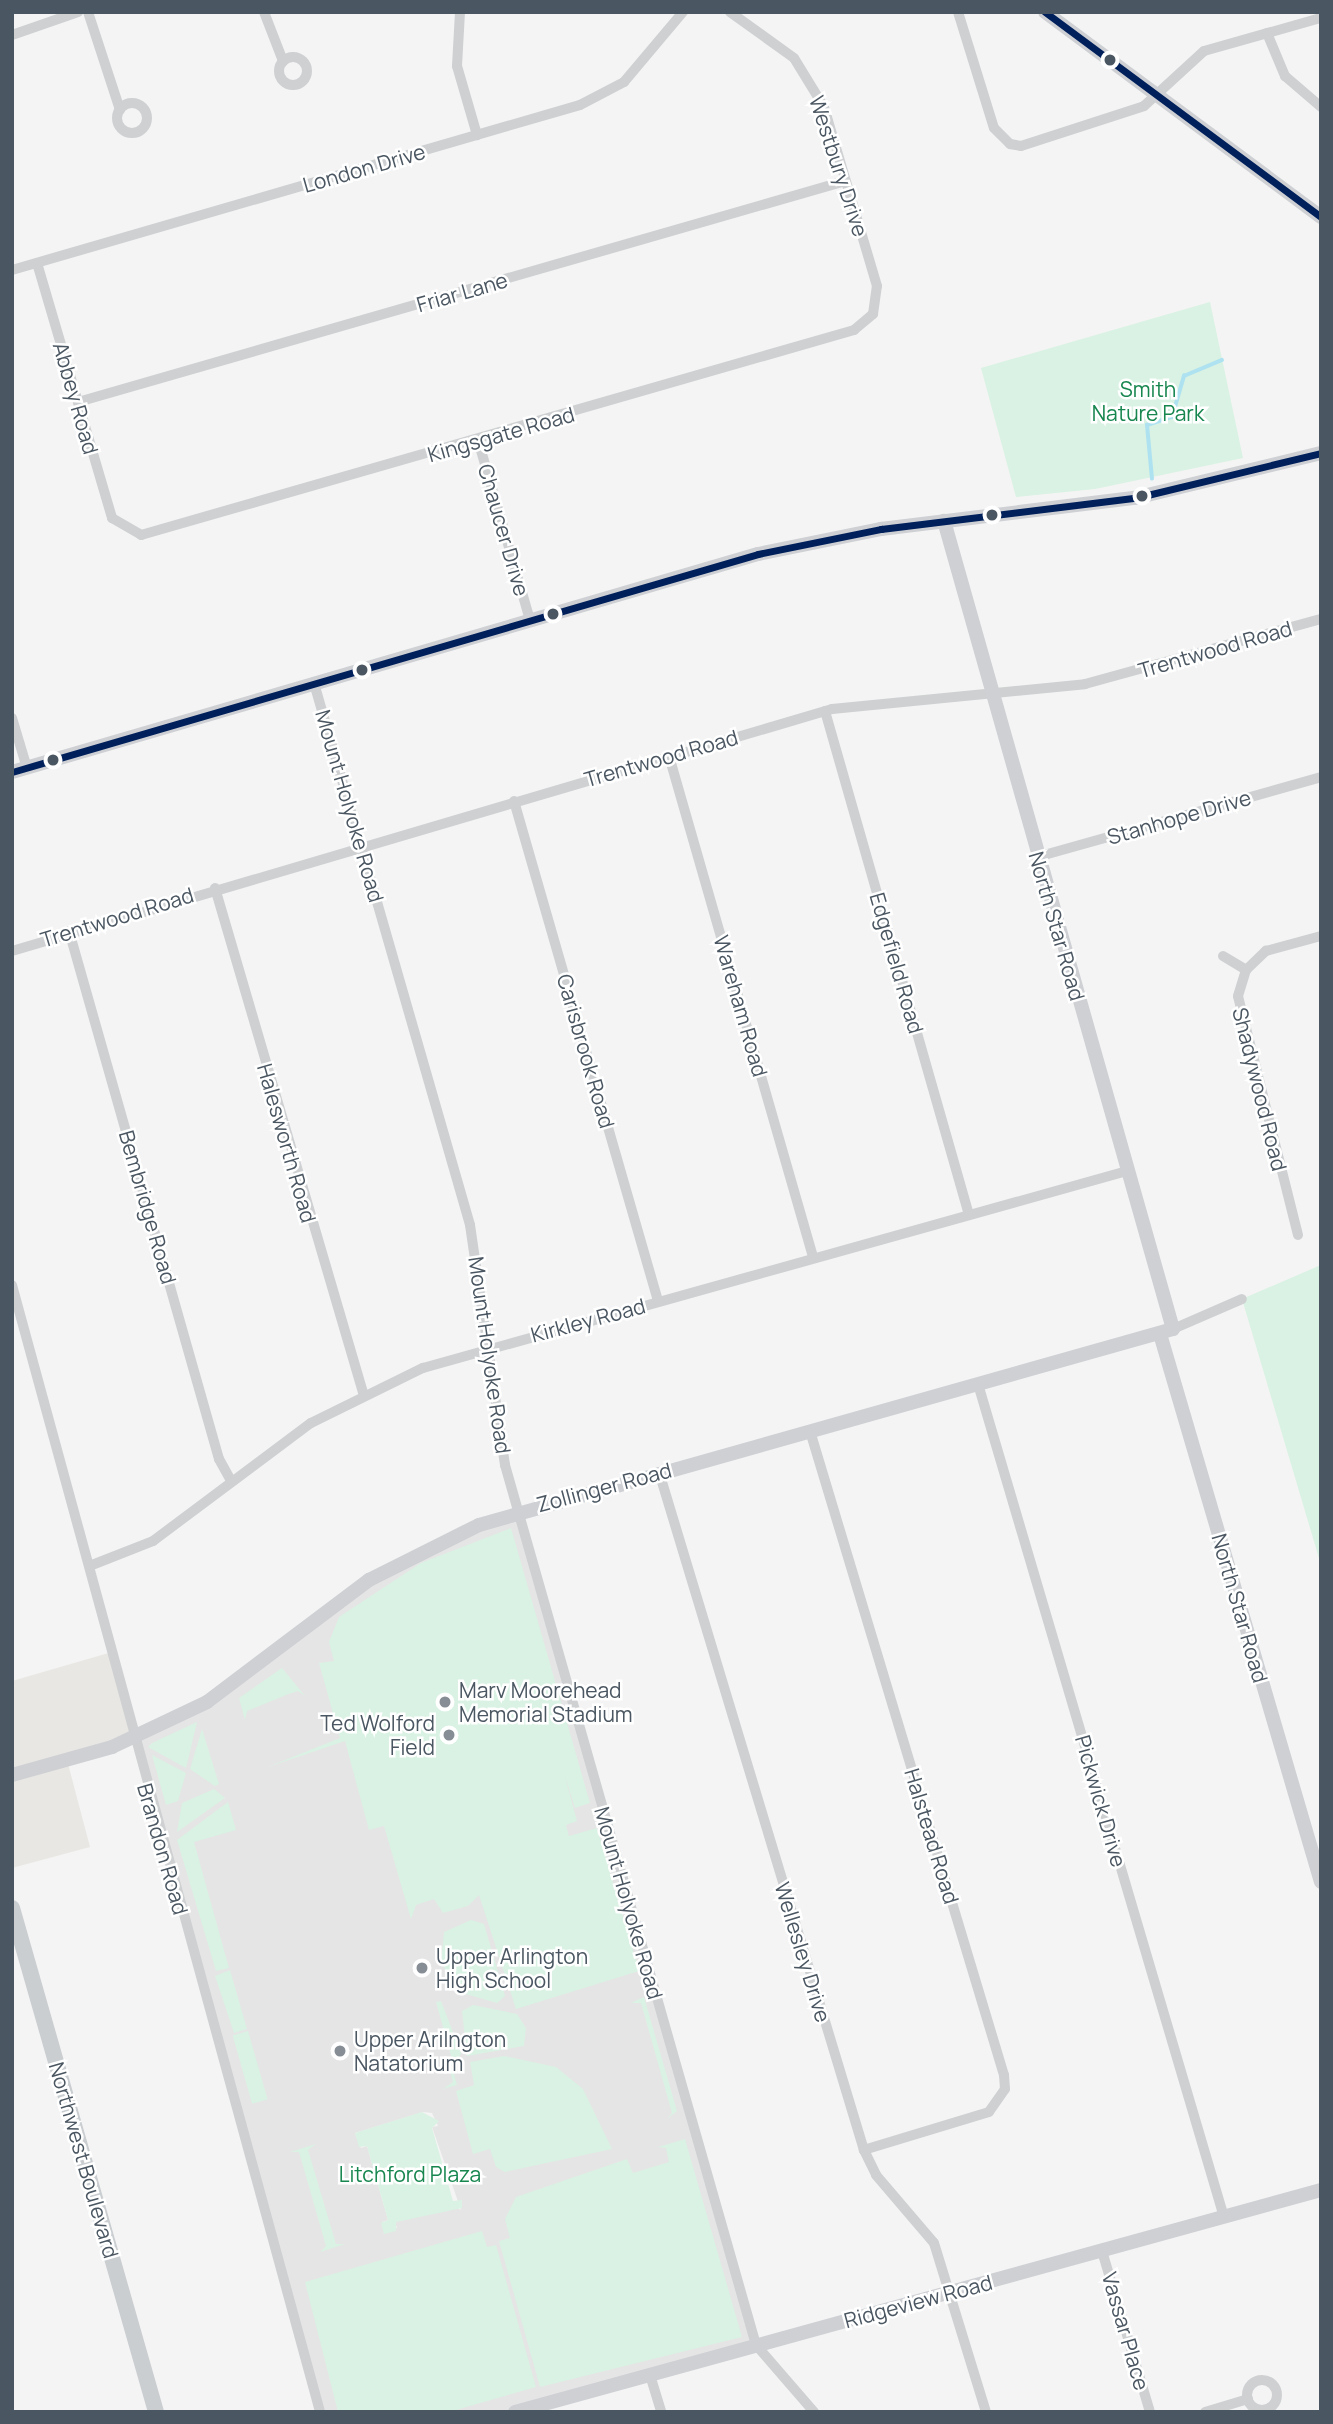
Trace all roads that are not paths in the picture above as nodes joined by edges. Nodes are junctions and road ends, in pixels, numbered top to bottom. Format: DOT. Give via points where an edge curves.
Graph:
graph roads {
  1 [pos="78,12"];
  2 [pos="88,12"];
  3 [pos="264,12"];
  4 [pos="460,12"];
  5 [pos="683,12"];
  6 [pos="730,12"];
  7 [pos="958,12"];
  8 [pos="1045,12"];
  9 [pos="1321,18"];
  10 [pos="1268,33"];
  11 [pos="12,35"];
  12 [pos="283,61"];
  13 [pos="1156,94"];
  14 [pos="1321,107"];
  15 [pos="120,110"];
  16 [pos="477,135"];
  17 [pos="845,181"];
  18 [pos="1321,217"];
  19 [pos="37,263"];
  20 [pos="12,270"];
  21 [pos="873,314"];
  22 [pos="78,402"];
  23 [pos="478,440"];
  24 [pos="1321,453"];
  25 [pos="944,521"];
  26 [pos="123,529"];
  27 [pos="1321,619"];
  28 [pos="530,621"];
  29 [pos="314,683"];
  30 [pos="990,693"];
  31 [pos="825,711"];
  32 [pos="12,718"];
  33 [pos="669,756"];
  34 [pos="19,770"];
  35 [pos="1321,777"];
  36 [pos="514,801"];
  37 [pos="362,845"];
  38 [pos="1037,857"];
  39 [pos="215,888"];
  40 [pos="69,931"];
  41 [pos="1321,936"];
  42 [pos="12,951"];
  43 [pos="1223,956"];
  44 [pos="1246,970"];
  45 [pos="1127,1171"];
  46 [pos="969,1215"];
  47 [pos="1298,1235"];
  48 [pos="813,1257"];
  49 [pos="12,1285"];
  50 [pos="1242,1299"];
  51 [pos="658,1301"];
  52 [pos="1166,1332"];
  53 [pos="489,1347"];
  54 [pos="978,1384"];
  55 [pos="364,1396"];
  56 [pos="810,1431"];
  57 [pos="659,1472"];
  58 [pos="232,1482"];
  59 [pos="518,1511"];
  60 [pos="92,1564"];
  61 [pos="132,1740"];
  62 [pos="12,1775"];
  63 [pos="1321,1882"];
  64 [pos="12,1908"];
  65 [pos="864,2150"];
  66 [pos="1321,2190"];
  67 [pos="1224,2217"];
  68 [pos="1102,2251"];
  69 [pos="951,2292"];
  70 [pos="756,2345"];
  71 [pos="650,2375"];
  72 [pos="1248,2399"];
  73 [pos="156,2412"];
  74 [pos="320,2412"];
  75 [pos="515,2412"];
  76 [pos="661,2412"];
  77 [pos="814,2412"];
  78 [pos="986,2412"];
  79 [pos="1150,2412"];
  80 [pos="1205,2412"];
  1 -- 11 [label="street"];
  2 -- 15 [label="street"];
  3 -- 12 [label="street"];
  4 -- 16 [label="street" via="457,66"];
  5 -- 16 [label="street, London Drive" via="642,66 605,94"];
  6 -- 17 [label="street, Westbury Drive" via="802,67 824,107"];
  7 -- 13 [label="street" via="994,128 1010,144 1048,139 1112,118 1144,106"];
  8 -- 13 [label="street"];
  9 -- 10 [label="street"];
  10 -- 13 [label="street" via="1194,57"];
  10 -- 14 [label="street" via="1285,76"];
  13 -- 18 [label="street"];
  16 -- 19 [label="street, London Drive"];
  17 -- 21 [label="street, Westbury Drive" via="877,286"];
  17 -- 22 [label="street, Friar Lane"];
  19 -- 20 [label="street, London Drive"];
  19 -- 22 [label="street, Abbey Road"];
  21 -- 23 [label="street, Kingsgate Road" via="845,334"];
  22 -- 26 [label="street, Abbey Road" via="107,503"];
  23 -- 26 [label="street, Kingsgate Road" via="160,532"];
  23 -- 28 [label="street, Chaucer Drive"];
  24 -- 25 [label="street" via="1135,498"];
  25 -- 28 [label="street" via="790,546"];
  25 -- 30 [label="street, North Star Road"];
  27 -- 30 [label="street, Trentwood Road" via="1099,681"];
  28 -- 29 [label="street"];
  29 -- 34 [label="street"];
  29 -- 37 [label="street, Mount Holyoke Road"];
  30 -- 31 [label="street, Trentwood Road"];
  30 -- 38 [label="street, North Star Road"];
  31 -- 33 [label="street, Trentwood Road"];
  31 -- 46 [label="street, Edgefield Road"];
  32 -- 34 [label="street"];
  33 -- 36 [label="street, Trentwood Road"];
  33 -- 48 [label="street, Wareham Road"];
  35 -- 38 [label="street, Stanhope Drive"];
  36 -- 37 [label="street, Trentwood Road"];
  36 -- 51 [label="street, Carisbrook Road"];
  37 -- 39 [label="street, Trentwood Road"];
  37 -- 53 [label="street, Mount Holyoke Road" via="470,1225"];
  38 -- 45 [label="street, North Star Road"];
  39 -- 40 [label="street, Trentwood Road"];
  39 -- 55 [label="street, Halesworth Road"];
  40 -- 42 [label="street, Trentwood Road"];
  40 -- 58 [label="street, Bembridge Road" via="219,1459"];
  41 -- 44 [label="street" via="1266,950"];
  43 -- 44 [label="street"];
  44 -- 47 [label="street, Shadywood Road" via="1238,996 1244,1030"];
  45 -- 46 [label="street, Kirkley Road"];
  45 -- 52 [label="street, North Star Road"];
  46 -- 48 [label="street, Kirkley Road"];
  48 -- 51 [label="street, Kirkley Road"];
  49 -- 60 [label="street, Brandon Road"];
  50 -- 52 [label="street, Zollinger Road"];
  51 -- 53 [label="street, Kirkley Road"];
  52 -- 54 [label="street, Zollinger Road"];
  52 -- 63 [label="street, North Star Road"];
  53 -- 55 [label="street, Kirkley Road" via="423,1368"];
  53 -- 59 [label="street, Mount Holyoke Road" via="493,1399"];
  54 -- 56 [label="street, Zollinger Road"];
  54 -- 67 [label="street, Pickwick Drive"];
  55 -- 58 [label="street, Kirkley Road" via="311,1423"];
  56 -- 57 [label="street, Zollinger Road"];
  56 -- 65 [label="street, Halstead Road" via="1004,2075 1002,2096 989,2112"];
  57 -- 59 [label="street, Zollinger Road"];
  57 -- 65 [label="street, Wellesley Drive"];
  58 -- 60 [label="street, Kirkley Road" via="153,1541"];
  59 -- 61 [label="street, Zollinger Road" via="397,1563 254,1672"];
  59 -- 70 [label="street, Mount Holyoke Road"];
  60 -- 61 [label="street, Brandon Road"];
  61 -- 62 [label="street, Zollinger Road"];
  61 -- 74 [label="street, Brandon Road"];
  64 -- 73 [label="main road, Northwest Boulevard"];
  65 -- 69 [label="street, Wellesley Drive" via="876,2175 934,2243"];
  66 -- 67 [label="street, Ridgeview Road"];
  67 -- 68 [label="street, Ridgeview Road"];
  68 -- 69 [label="street, Ridgeview Road"];
  68 -- 79 [label="street, Vassar Place"];
  69 -- 70 [label="street, Ridgeview Road"];
  69 -- 78 [label="street, Wellesley Drive"];
  70 -- 71 [label="street, Ridgeview Road"];
  70 -- 77 [label="street, Mount Holyoke Road"];
  71 -- 75 [label="street, Ridgeview Road"];
  71 -- 76 [label="street"];
  72 -- 80 [label="street"];
}
